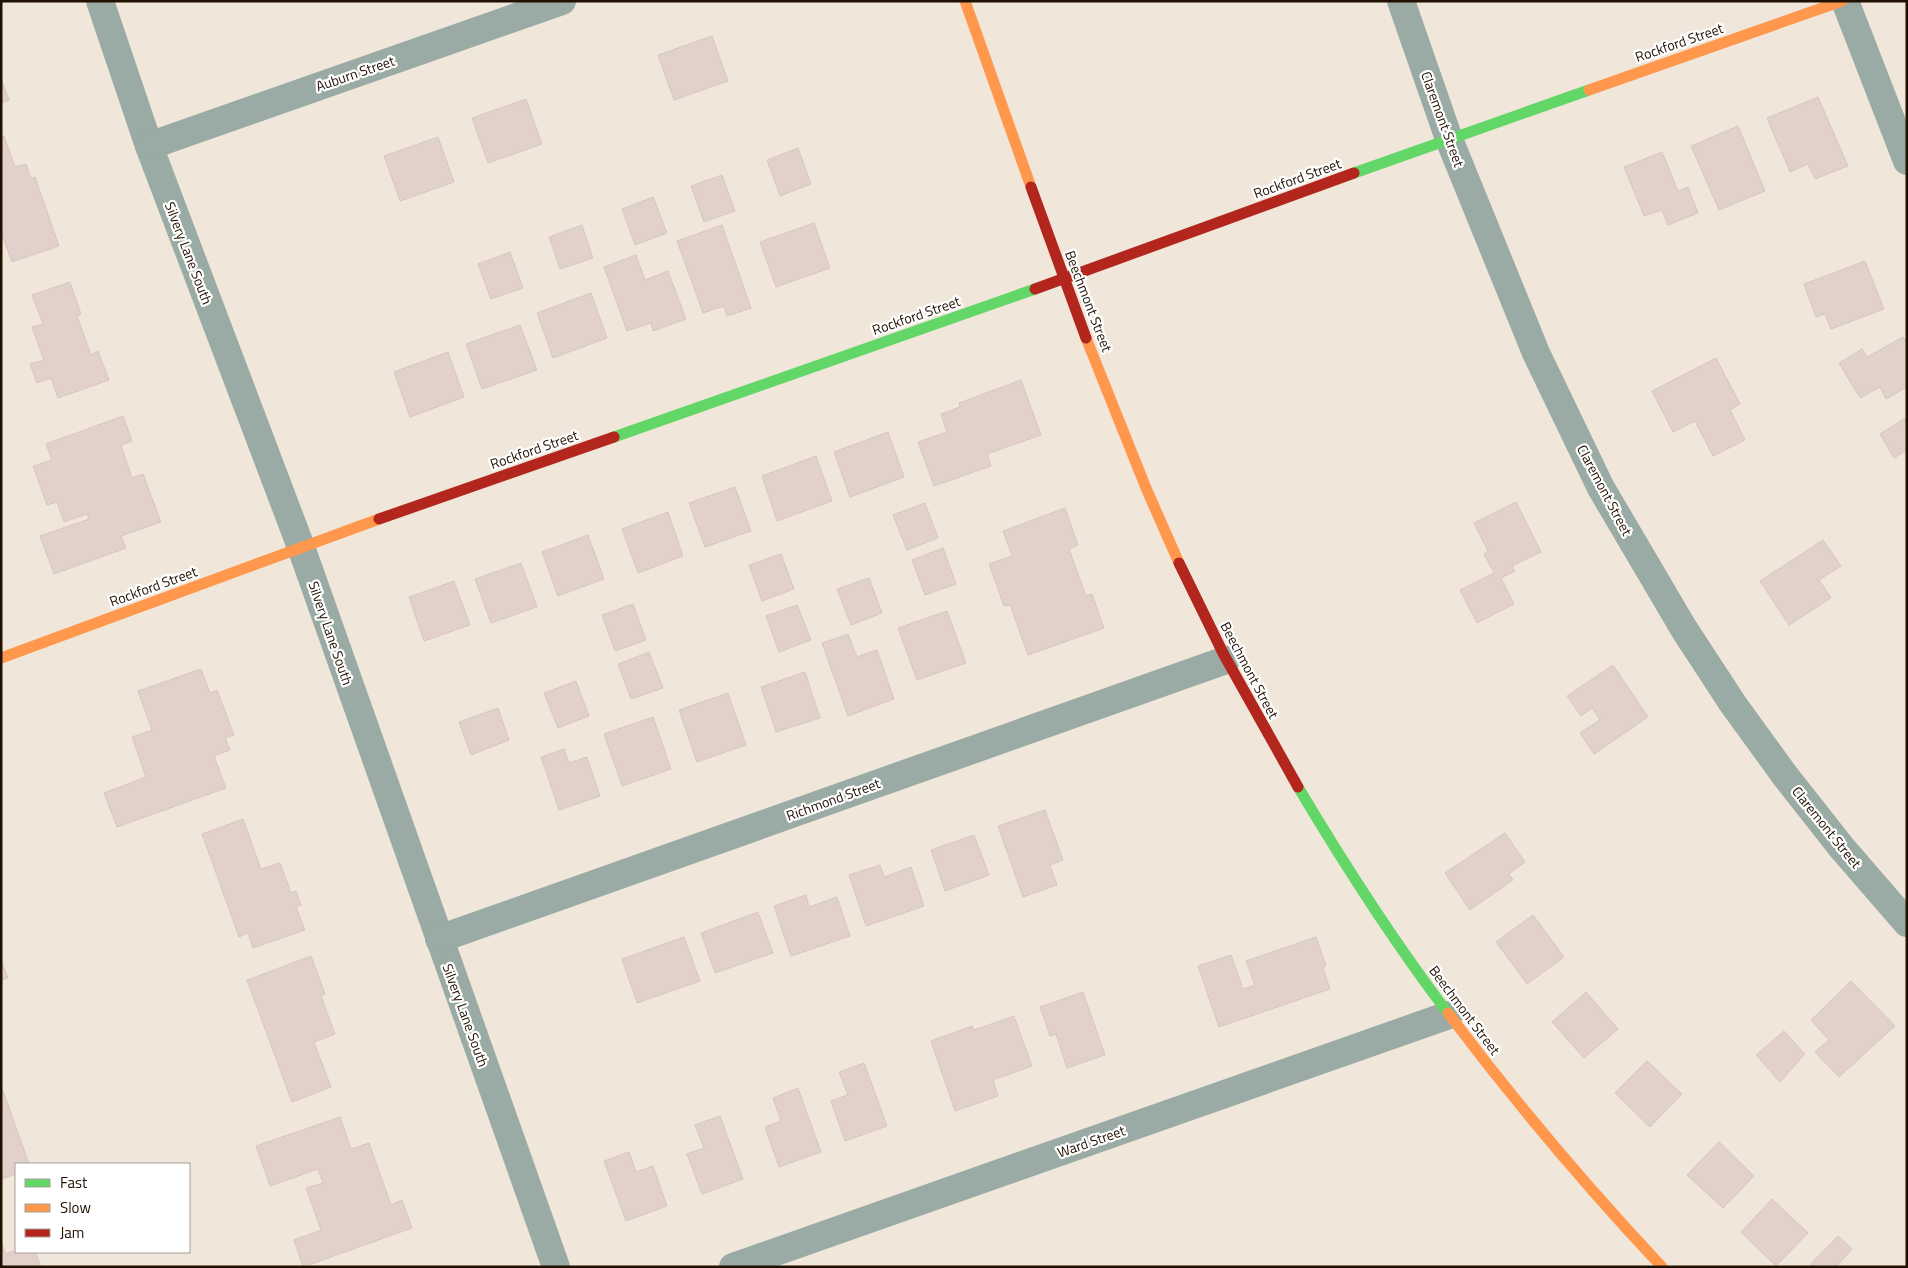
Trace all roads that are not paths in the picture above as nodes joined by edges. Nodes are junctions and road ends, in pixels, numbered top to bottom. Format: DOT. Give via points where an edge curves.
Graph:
graph roads {
  1 [pos="100,1"];
  2 [pos="562,1"];
  3 [pos="965,1"];
  4 [pos="1401,1"];
  5 [pos="1844,1"];
  6 [pos="1449,139"];
  7 [pos="149,146"];
  8 [pos="1907,161"];
  9 [pos="1064,279"];
  10 [pos="301,547"];
  11 [pos="1,658"];
  12 [pos="1226,660"];
  13 [pos="1907,923"];
  14 [pos="439,939"];
  15 [pos="1449,1015"];
  16 [pos="556,1267"];
  17 [pos="733,1267"];
  18 [pos="1662,1267"];
  1 -- 7 [label="street, Silvery Lane South"];
  2 -- 7 [label="street, Auburn Street"];
  3 -- 9 [label="street, Beechmont Street"];
  4 -- 6 [label="street, Claremont Street"];
  5 -- 6 [label="street, Rockford Street"];
  5 -- 8 [label="street"];
  6 -- 9 [label="street, Rockford Street"];
  6 -- 13 [label="street, Claremont Street" via="1536,353 1601,488 1733,704 1842,848"];
  7 -- 10 [label="street, Silvery Lane South"];
  9 -- 10 [label="street, Rockford Street"];
  9 -- 12 [label="street, Beechmont Street" via="1138,470"];
  10 -- 11 [label="street, Rockford Street"];
  10 -- 14 [label="street, Silvery Lane South"];
  12 -- 14 [label="street, Richmond Street"];
  12 -- 15 [label="street, Beechmont Street" via="1333,846"];
  14 -- 16 [label="street, Silvery Lane South"];
  15 -- 17 [label="street, Ward Street"];
  15 -- 18 [label="street, Beechmont Street" via="1573,1169"];
}
